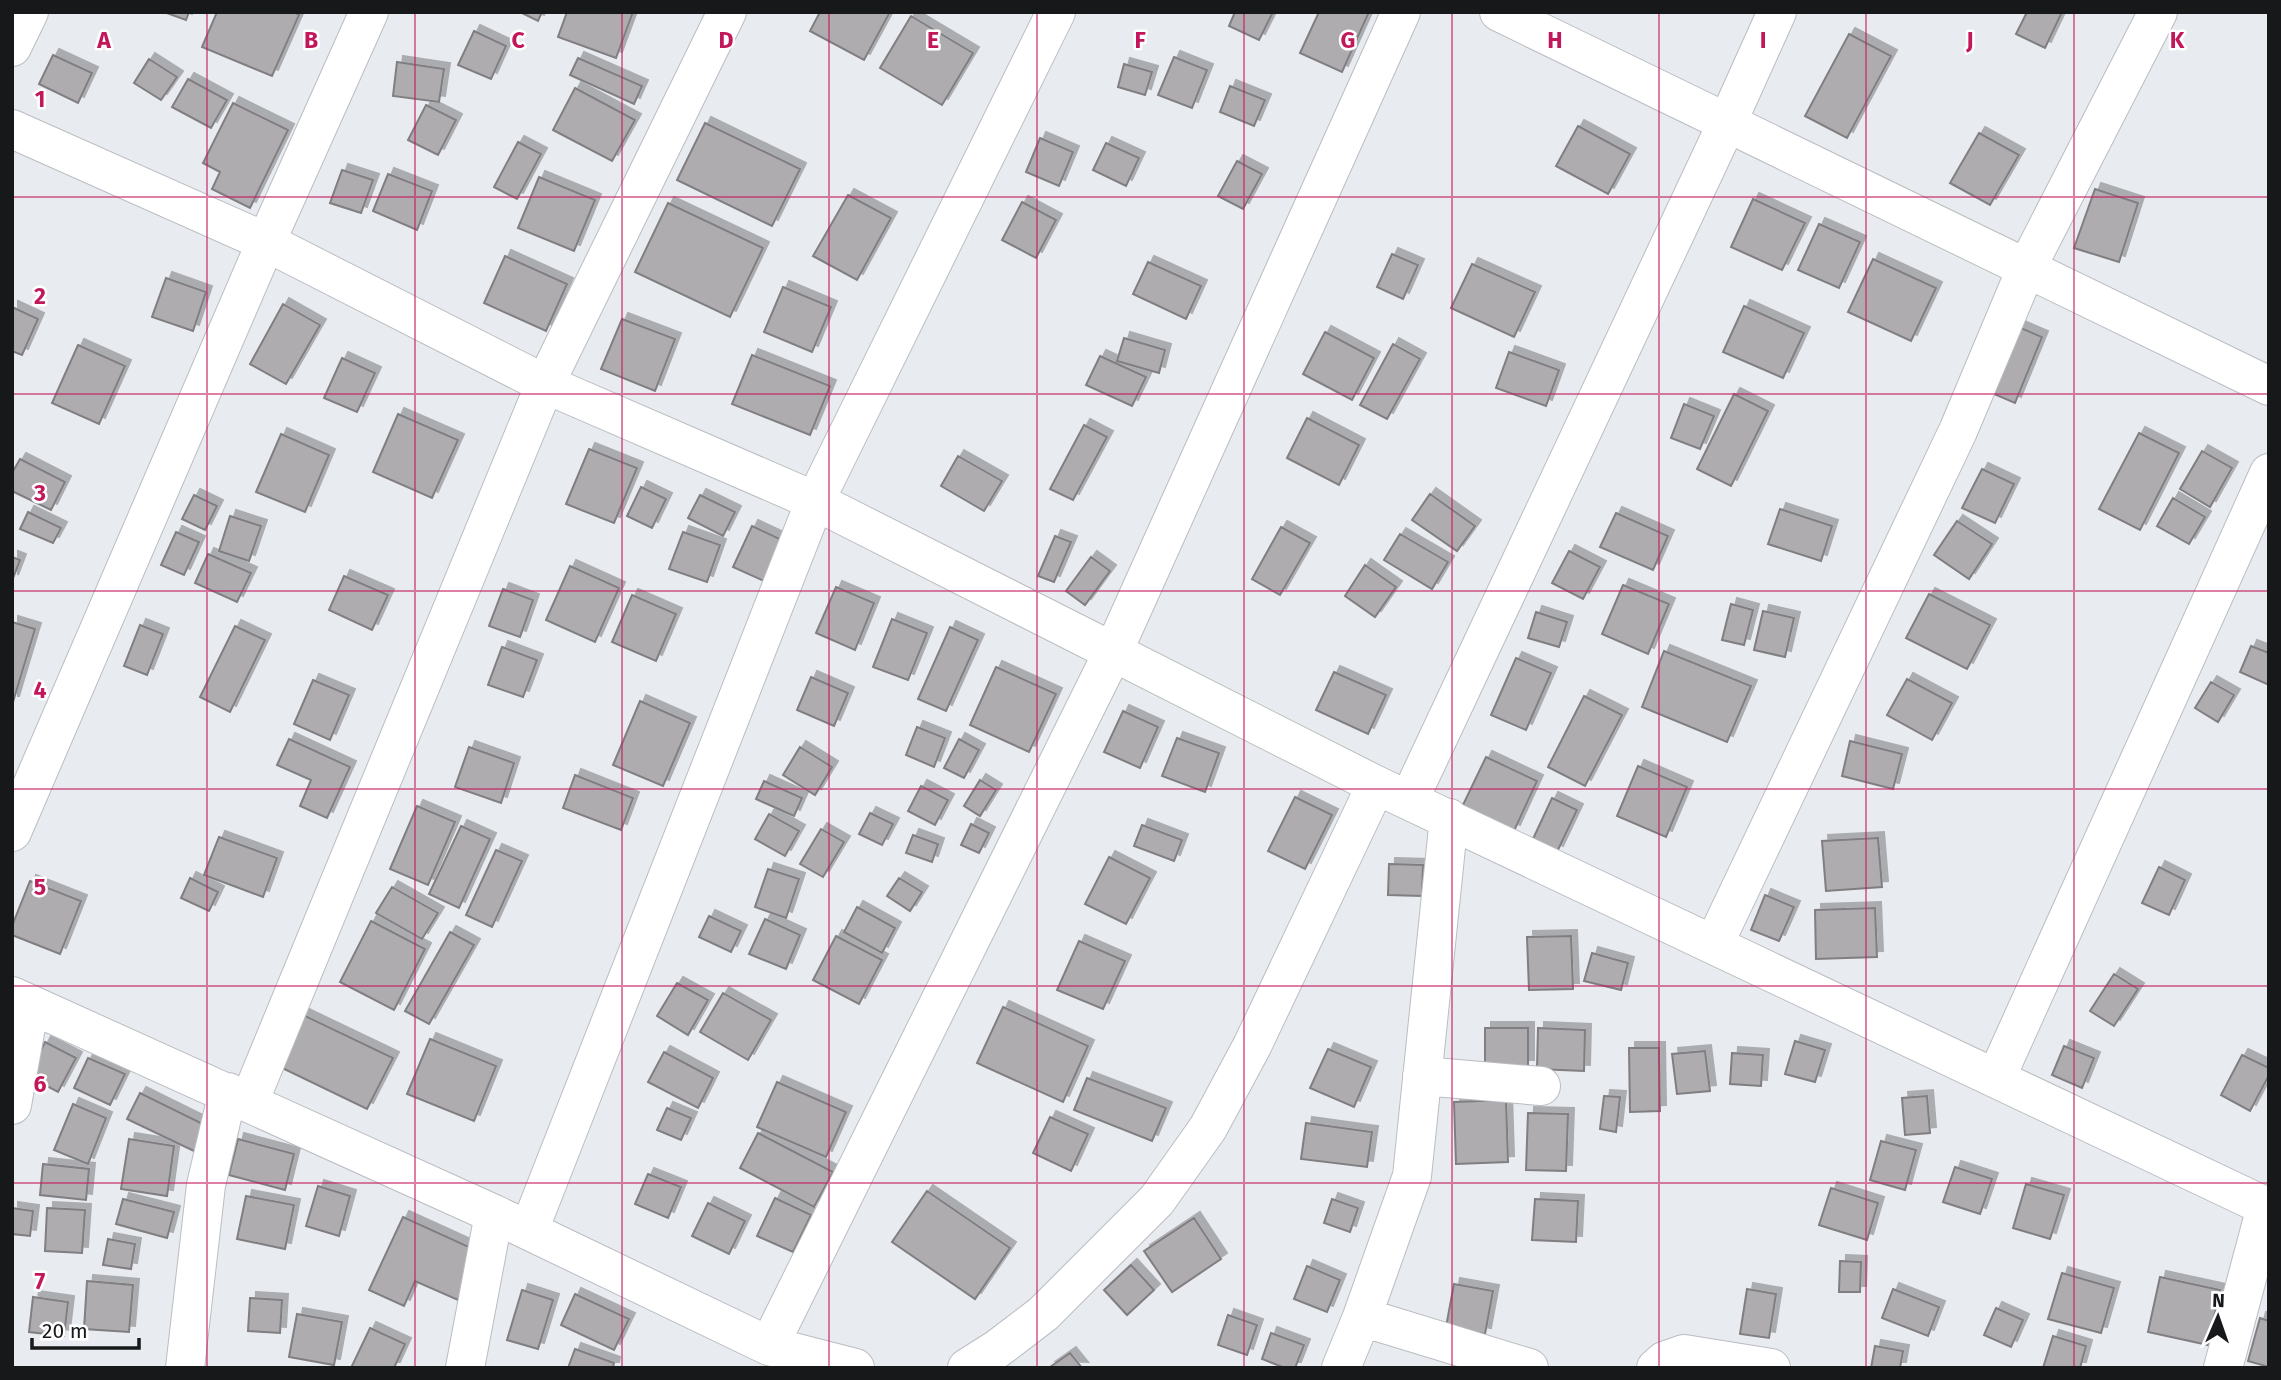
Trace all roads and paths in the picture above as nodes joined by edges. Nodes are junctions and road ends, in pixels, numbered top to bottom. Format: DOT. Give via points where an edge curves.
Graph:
graph roads {
  1 [pos="29,12"];
  2 [pos="369,12"];
  3 [pos="727,12"];
  4 [pos="1056,12"];
  5 [pos="1401,12"];
  6 [pos="1499,12"];
  7 [pos="1777,12"];
  8 [pos="2158,12"];
  9 [pos="12,47"];
  10 [pos="1727,123"];
  11 [pos="12,129"];
  12 [pos="266,242"];
  13 [pos="2026,269"];
  14 [pos="545,384"];
  15 [pos="2269,386"];
  16 [pos="2269,473"];
  17 [pos="815,501"];
  18 [pos="1113,652"];
  19 [pos="1393,792"];
  20 [pos="1449,818"];
  21 [pos="12,832"];
  22 [pos="1714,944"];
  23 [pos="21,1000"];
  24 [pos="1422,1076"];
  25 [pos="1996,1078"];
  26 [pos="1541,1086"];
  27 [pos="238,1097"];
  28 [pos="12,1105"];
  29 [pos="2265,1198"];
  30 [pos="494,1214"];
  31 [pos="529,1230"];
  32 [pos="1362,1317"];
  33 [pos="769,1346"];
  34 [pos="184,1368"];
  35 [pos="465,1368"];
  36 [pos="855,1368"];
  37 [pos="967,1368"];
  38 [pos="1341,1368"];
  39 [pos="1529,1368"];
  40 [pos="1656,1368"];
  41 [pos="1771,1368"];
  42 [pos="2223,1368"];
  1 -- 9 [label="street"];
  2 -- 12 [label="street"];
  3 -- 14 [label="street"];
  4 -- 17 [label="street"];
  5 -- 18 [label="street"];
  6 -- 10 [label="street"];
  7 -- 10 [label="street"];
  8 -- 13 [label="street"];
  10 -- 13 [label="street"];
  10 -- 19 [label="street"];
  11 -- 12 [label="street"];
  12 -- 14 [label="street"];
  12 -- 21 [label="street"];
  13 -- 15 [label="street"];
  13 -- 22 [label="street" via="1958,431"];
  14 -- 17 [label="street"];
  14 -- 27 [label="street"];
  16 -- 25 [label="street"];
  17 -- 18 [label="street"];
  17 -- 31 [label="street"];
  18 -- 19 [label="street"];
  18 -- 33 [label="street"];
  19 -- 20 [label="street"];
  19 -- 37 [label="street" via="1208,1128 1157,1200 1043,1314"];
  20 -- 22 [label="street"];
  20 -- 24 [label="street"];
  22 -- 25 [label="street"];
  23 -- 27 [label="street"];
  23 -- 28 [label="street"];
  24 -- 26 [label="street"];
  24 -- 32 [label="street" via="1412,1176"];
  25 -- 29 [label="street"];
  27 -- 30 [label="street"];
  27 -- 34 [label="street" via="206,1185"];
  29 -- 42 [label="street"];
  30 -- 31 [label="street"];
  30 -- 35 [label="street"];
  31 -- 33 [label="street"];
  32 -- 38 [label="street"];
  32 -- 39 [label="street"];
  33 -- 36 [label="street"];
  40 -- 41 [label="street" via="1684,1354"];
}
